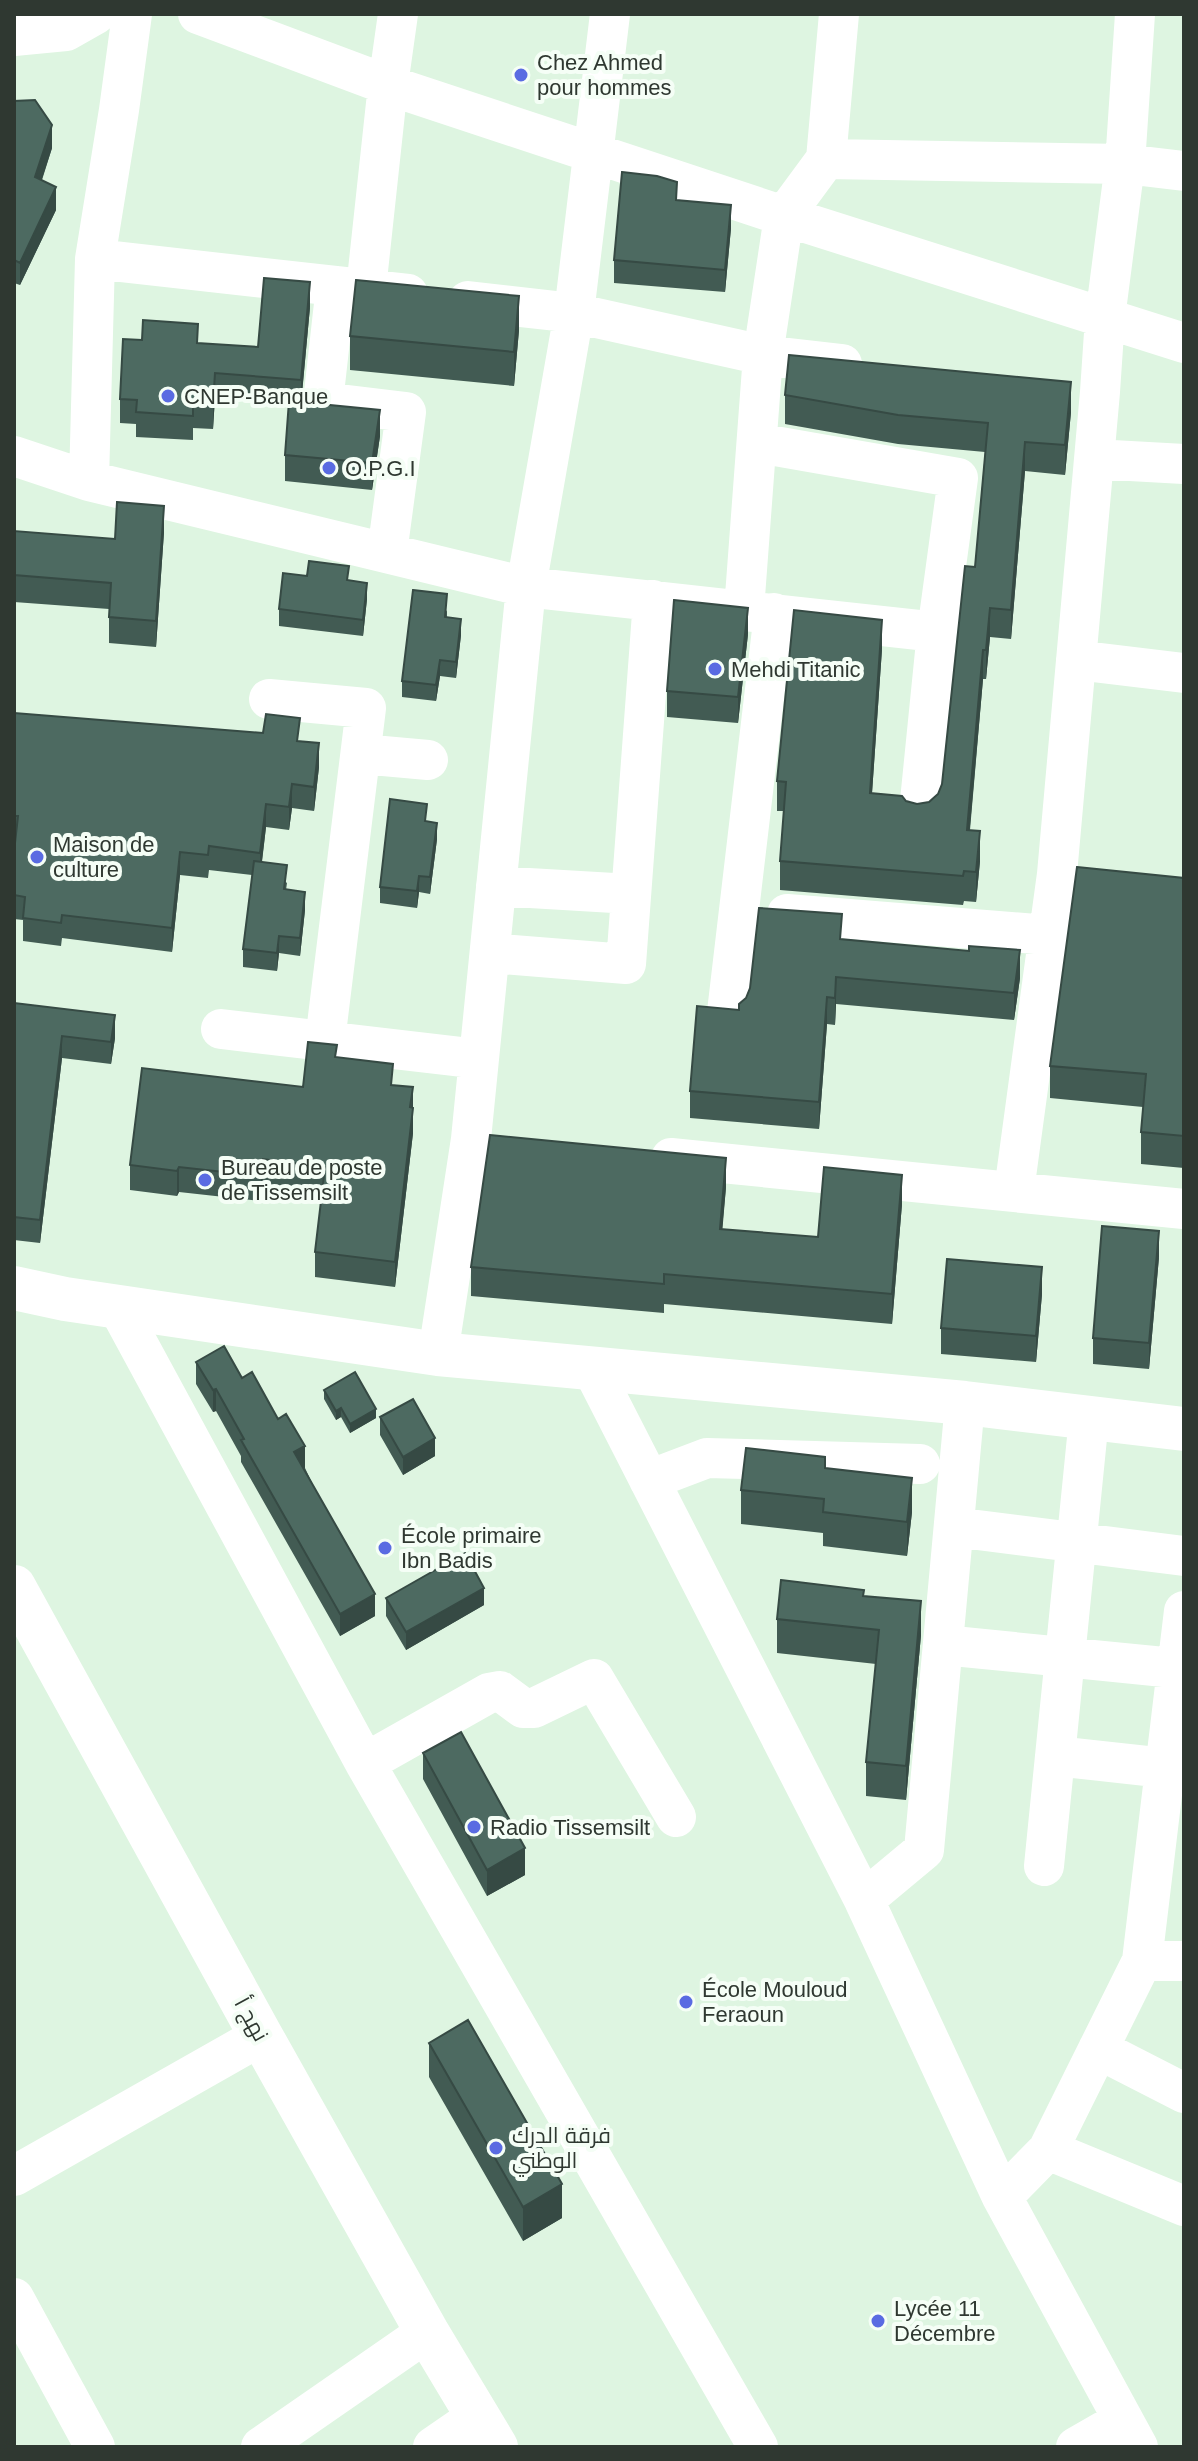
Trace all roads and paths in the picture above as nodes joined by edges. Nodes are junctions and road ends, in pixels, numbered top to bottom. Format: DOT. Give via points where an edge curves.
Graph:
graph roads {
  1 [pos="96,14"];
  2 [pos="132,14"];
  3 [pos="198,14"];
  4 [pos="398,14"];
  5 [pos="610,14"];
  6 [pos="839,14"];
  7 [pos="1135,14"];
  8 [pos="14,36"];
  9 [pos="388,85"];
  10 [pos="594,153"];
  11 [pos="826,159"];
  12 [pos="1125,164"];
  13 [pos="1184,171"];
  14 [pos="784,216"];
  15 [pos="95,259"];
  16 [pos="351,288"];
  17 [pos="574,313"];
  18 [pos="1105,318"];
  19 [pos="1184,343"];
  20 [pos="763,355"];
  21 [pos="871,367"];
  22 [pos="758,443"];
  23 [pos="14,456"];
  24 [pos="1094,459"];
  25 [pos="1184,464"];
  26 [pos="89,481"];
  27 [pos="387,553"];
  28 [pos="526,587"];
  29 [pos="653,600"];
  30 [pos="759,612"];
  31 [pos="937,632"];
  32 [pos="1076,660"];
  33 [pos="1184,673"];
  34 [pos="269,699"];
  35 [pos="361,754"];
  36 [pos="428,760"];
  37 [pos="919,811"];
  38 [pos="496,886"];
  39 [pos="631,894"];
  40 [pos="739,910"];
  41 [pos="1048,935"];
  42 [pos="490,953"];
  43 [pos="727,1012"];
  44 [pos="221,1029"];
  45 [pos="325,1041"];
  46 [pos="479,1059"];
  47 [pos="641,1155"];
  48 [pos="1014,1191"];
  49 [pos="1184,1209"];
  50 [pos="14,1288"];
  51 [pos="65,1299"];
  52 [pos="14,1304"];
  53 [pos="118,1307"];
  54 [pos="438,1354"];
  55 [pos="592,1368"];
  56 [pos="965,1403"];
  57 [pos="1089,1418"];
  58 [pos="1184,1429"];
  59 [pos="920,1464"];
  60 [pos="649,1480"];
  61 [pos="954,1527"];
  62 [pos="1076,1543"];
  63 [pos="1184,1556"];
  64 [pos="14,1587"];
  65 [pos="1184,1611"];
  66 [pos="943,1645"];
  67 [pos="1065,1657"];
  68 [pos="1180,1669"];
  69 [pos="1055,1756"];
  70 [pos="365,1763"];
  71 [pos="1165,1768"];
  72 [pos="676,1817"];
  73 [pos="1044,1866"];
  74 [pos="1167,1889"];
  75 [pos="864,1900"];
  76 [pos="1142,1961"];
  77 [pos="1184,1961"];
  78 [pos="261,2036"];
  79 [pos="1098,2049"];
  80 [pos="1184,2093"];
  81 [pos="1048,2150"];
  82 [pos="14,2176"];
  83 [pos="1002,2197"];
  84 [pos="1184,2206"];
  85 [pos="14,2298"];
  86 [pos="427,2332"];
  87 [pos="487,2431"];
  88 [pos="1130,2434"];
  89 [pos="95,2447"];
  90 [pos="261,2447"];
  91 [pos="433,2447"];
  92 [pos="758,2447"];
  93 [pos="1076,2447"];
  1 -- 8 [label="street" via="66,31"];
  2 -- 15 [label="street"];
  3 -- 9 [label="street"];
  4 -- 9 [label="street"];
  5 -- 10 [label="street"];
  6 -- 11 [label="street"];
  7 -- 12 [label="street"];
  9 -- 10 [label="street"];
  9 -- 16 [label="street"];
  10 -- 14 [label="street"];
  10 -- 17 [label="street"];
  11 -- 12 [label="street"];
  11 -- 14 [label="street"];
  12 -- 13 [label="street"];
  12 -- 18 [label="street"];
  14 -- 18 [label="street"];
  14 -- 20 [label="street"];
  15 -- 16 [label="street"];
  15 -- 26 [label="street"];
  16 -- 17 [label="street"];
  16 -- 27 [label="street" via="323,402 406,412"];
  17 -- 20 [label="street"];
  17 -- 28 [label="street"];
  18 -- 19 [label="street"];
  18 -- 24 [label="street" via="1085,390"];
  20 -- 21 [label="street"];
  20 -- 22 [label="street"];
  22 -- 30 [label="street"];
  22 -- 31 [label="street" via="958,478"];
  23 -- 26 [label="street"];
  24 -- 25 [label="street"];
  24 -- 32 [label="street"];
  26 -- 27 [label="street"];
  27 -- 28 [label="street"];
  28 -- 29 [label="street"];
  28 -- 38 [label="street"];
  29 -- 30 [label="street"];
  29 -- 39 [label="street"];
  30 -- 31 [label="street"];
  30 -- 40 [label="street"];
  31 -- 37 [label="street"];
  32 -- 33 [label="street"];
  32 -- 41 [label="street" via="1073,876"];
  34 -- 35 [label="street" via="366,708"];
  35 -- 36 [label="street"];
  35 -- 45 [label="street"];
  38 -- 39 [label="street"];
  38 -- 42 [label="street"];
  39 -- 42 [label="street" via="626,964"];
  40 -- 41 [label="street"];
  40 -- 43 [label="street"];
  41 -- 48 [label="street"];
  42 -- 46 [label="street"];
  44 -- 45 [label="street"];
  45 -- 46 [label="street"];
  46 -- 54 [label="street" via="486,1140"];
  47 -- 48 [label="street"];
  48 -- 49 [label="street"];
  50 -- 51 [label="main road"];
  51 -- 52 [label="main road"];
  51 -- 53 [label="main road"];
  53 -- 54 [label="main road"];
  53 -- 70 [label="street"];
  54 -- 55 [label="main road"];
  55 -- 56 [label="main road"];
  55 -- 60 [label="street"];
  56 -- 57 [label="main road"];
  56 -- 61 [label="street"];
  57 -- 58 [label="main road"];
  57 -- 62 [label="street"];
  59 -- 60 [label="street" via="707,1458"];
  60 -- 75 [label="street"];
  61 -- 62 [label="street"];
  61 -- 66 [label="street"];
  62 -- 63 [label="street"];
  62 -- 67 [label="street"];
  64 -- 78 [label="main road, نهج أ"];
  65 -- 68 [label="street"];
  66 -- 67 [label="street"];
  66 -- 75 [label="street" via="924,1850"];
  67 -- 68 [label="street"];
  67 -- 69 [label="street"];
  68 -- 71 [label="street"];
  69 -- 71 [label="street"];
  69 -- 73 [label="street"];
  70 -- 72 [label="street" via="489,1693 500,1691 523,1708 534,1708 594,1679"];
  70 -- 92 [label="street"];
  71 -- 74 [label="street"];
  74 -- 76 [label="street"];
  75 -- 83 [label="street"];
  76 -- 77 [label="street"];
  76 -- 79 [label="street"];
  78 -- 82 [label="street"];
  78 -- 86 [label="main road, نهج أ"];
  79 -- 80 [label="street"];
  79 -- 81 [label="street"];
  81 -- 83 [label="street"];
  81 -- 84 [label="street"];
  83 -- 88 [label="street"];
  85 -- 89 [label="street"];
  86 -- 87 [label="main road, نهج أ"];
  86 -- 90 [label="street"];
  87 -- 91 [label="street"];
  88 -- 93 [label="street"];
}
